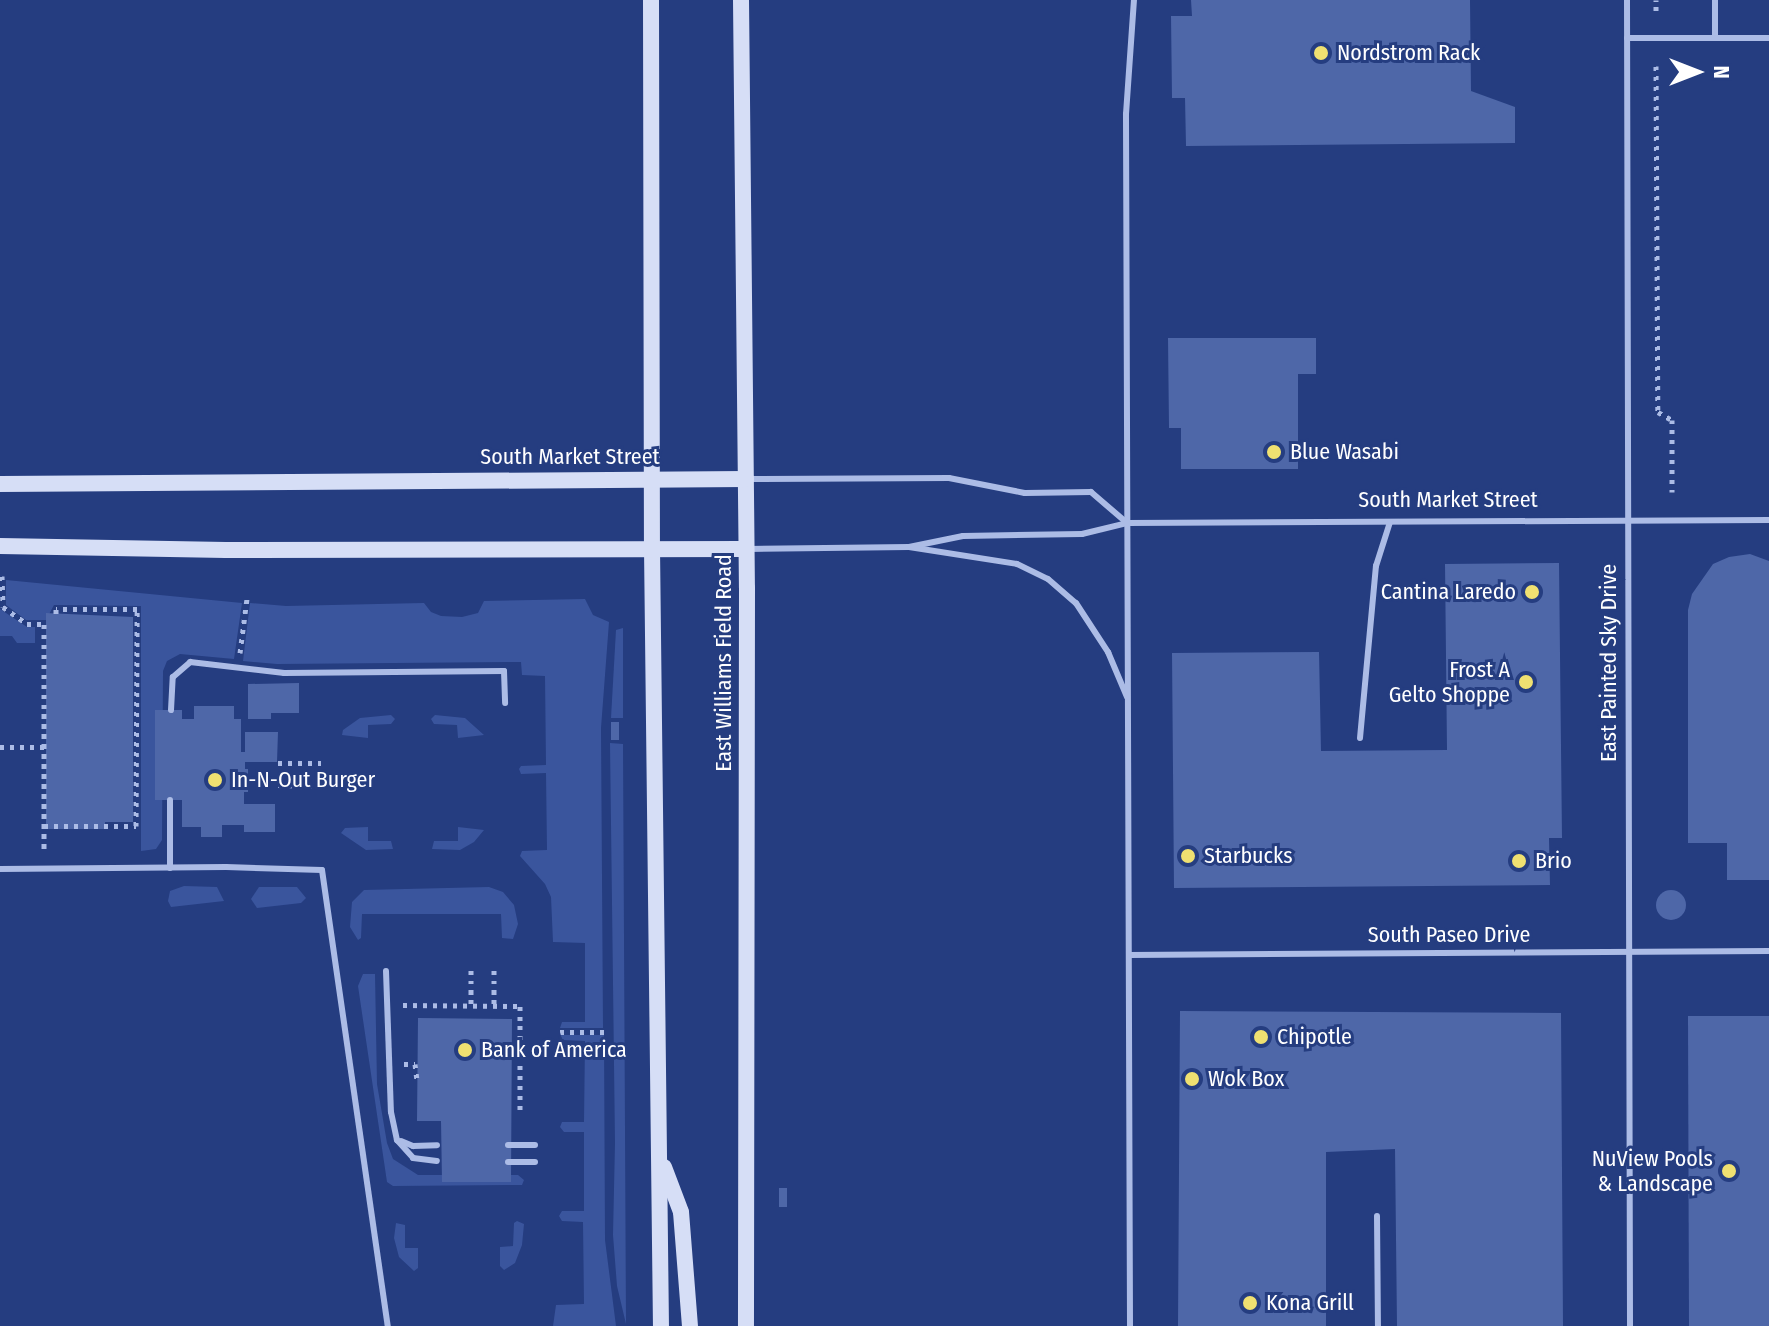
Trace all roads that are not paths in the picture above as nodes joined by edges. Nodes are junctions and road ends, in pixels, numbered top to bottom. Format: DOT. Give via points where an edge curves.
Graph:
graph roads {
  1 [pos="651,0"];
  2 [pos="741,0"];
  3 [pos="1134,0"];
  4 [pos="1627,0"];
  5 [pos="1715,0"];
  6 [pos="1627,38"];
  7 [pos="1715,38"];
  8 [pos="1769,38"];
  9 [pos="652,478"];
  10 [pos="746,479"];
  11 [pos="0,484"];
  12 [pos="1769,520"];
  13 [pos="1627,521"];
  14 [pos="1390,522"];
  15 [pos="1127,523"];
  16 [pos="0,546"];
  17 [pos="909,547"];
  18 [pos="652,548"];
  19 [pos="746,549"];
  20 [pos="1129,700"];
  21 [pos="505,703"];
  22 [pos="171,710"];
  23 [pos="1360,738"];
  24 [pos="170,800"];
  25 [pos="170,868"];
  26 [pos="0,869"];
  27 [pos="1769,951"];
  28 [pos="1629,952"];
  29 [pos="1129,955"];
  30 [pos="386,971"];
  31 [pos="397,1140"];
  32 [pos="437,1145"];
  33 [pos="508,1145"];
  34 [pos="535,1145"];
  35 [pos="659,1154"];
  36 [pos="437,1161"];
  37 [pos="508,1162"];
  38 [pos="535,1162"];
  39 [pos="1377,1216"];
  40 [pos="388,1326"];
  41 [pos="661,1326"];
  42 [pos="690,1326"];
  43 [pos="746,1326"];
  44 [pos="1130,1326"];
  45 [pos="1378,1326"];
  46 [pos="1630,1326"];
  1 -- 9 [label="main road"];
  2 -- 10 [label="main road, East Williams Field Road"];
  3 -- 15 [label="lane" via="1126,114"];
  4 -- 6 [label="lane, East Painted Sky Drive"];
  5 -- 7 [label="lane"];
  6 -- 7 [label="lane"];
  6 -- 13 [label="lane, East Painted Sky Drive"];
  7 -- 8 [label="lane"];
  9 -- 10 [label="main road, South Market Street"];
  9 -- 11 [label="main road, South Market Street"];
  9 -- 18 [label="main road"];
  10 -- 15 [label="lane, South Market Street" via="949,478 1025,493 1091,492"];
  10 -- 19 [label="main road, East Williams Field Road"];
  12 -- 13 [label="lane, South Market Street"];
  13 -- 14 [label="lane, South Market Street"];
  13 -- 28 [label="lane, East Painted Sky Drive"];
  14 -- 15 [label="lane, South Market Street"];
  14 -- 23 [label="lane" via="1376,566"];
  15 -- 17 [label="lane, South Market Street" via="1082,534 963,536"];
  15 -- 20 [label="lane"];
  16 -- 18 [label="main road, South Market Street"];
  17 -- 19 [label="lane, South Market Street"];
  17 -- 20 [label="lane, South Market Street" via="1017,564 1048,579 1090,622"];
  18 -- 19 [label="main road, South Market Street"];
  18 -- 35 [label="main road"];
  19 -- 43 [label="main road, East Williams Field Road"];
  20 -- 29 [label="lane"];
  21 -- 22 [label="lane" via="504,671 284,673 190,662 173,677"];
  24 -- 25 [label="lane"];
  25 -- 26 [label="lane"];
  25 -- 40 [label="lane" via="322,870"];
  27 -- 28 [label="lane, South Paseo Drive"];
  28 -- 29 [label="lane, South Paseo Drive"];
  28 -- 46 [label="lane, East Painted Sky Drive"];
  29 -- 44 [label="lane"];
  30 -- 31 [label="lane" via="391,1112"];
  31 -- 32 [label="lane"];
  31 -- 36 [label="lane" via="413,1158"];
  33 -- 34 [label="lane"];
  35 -- 41 [label="main road"];
  35 -- 42 [label="main road" via="681,1212"];
  37 -- 38 [label="lane"];
  39 -- 45 [label="lane"];
}
